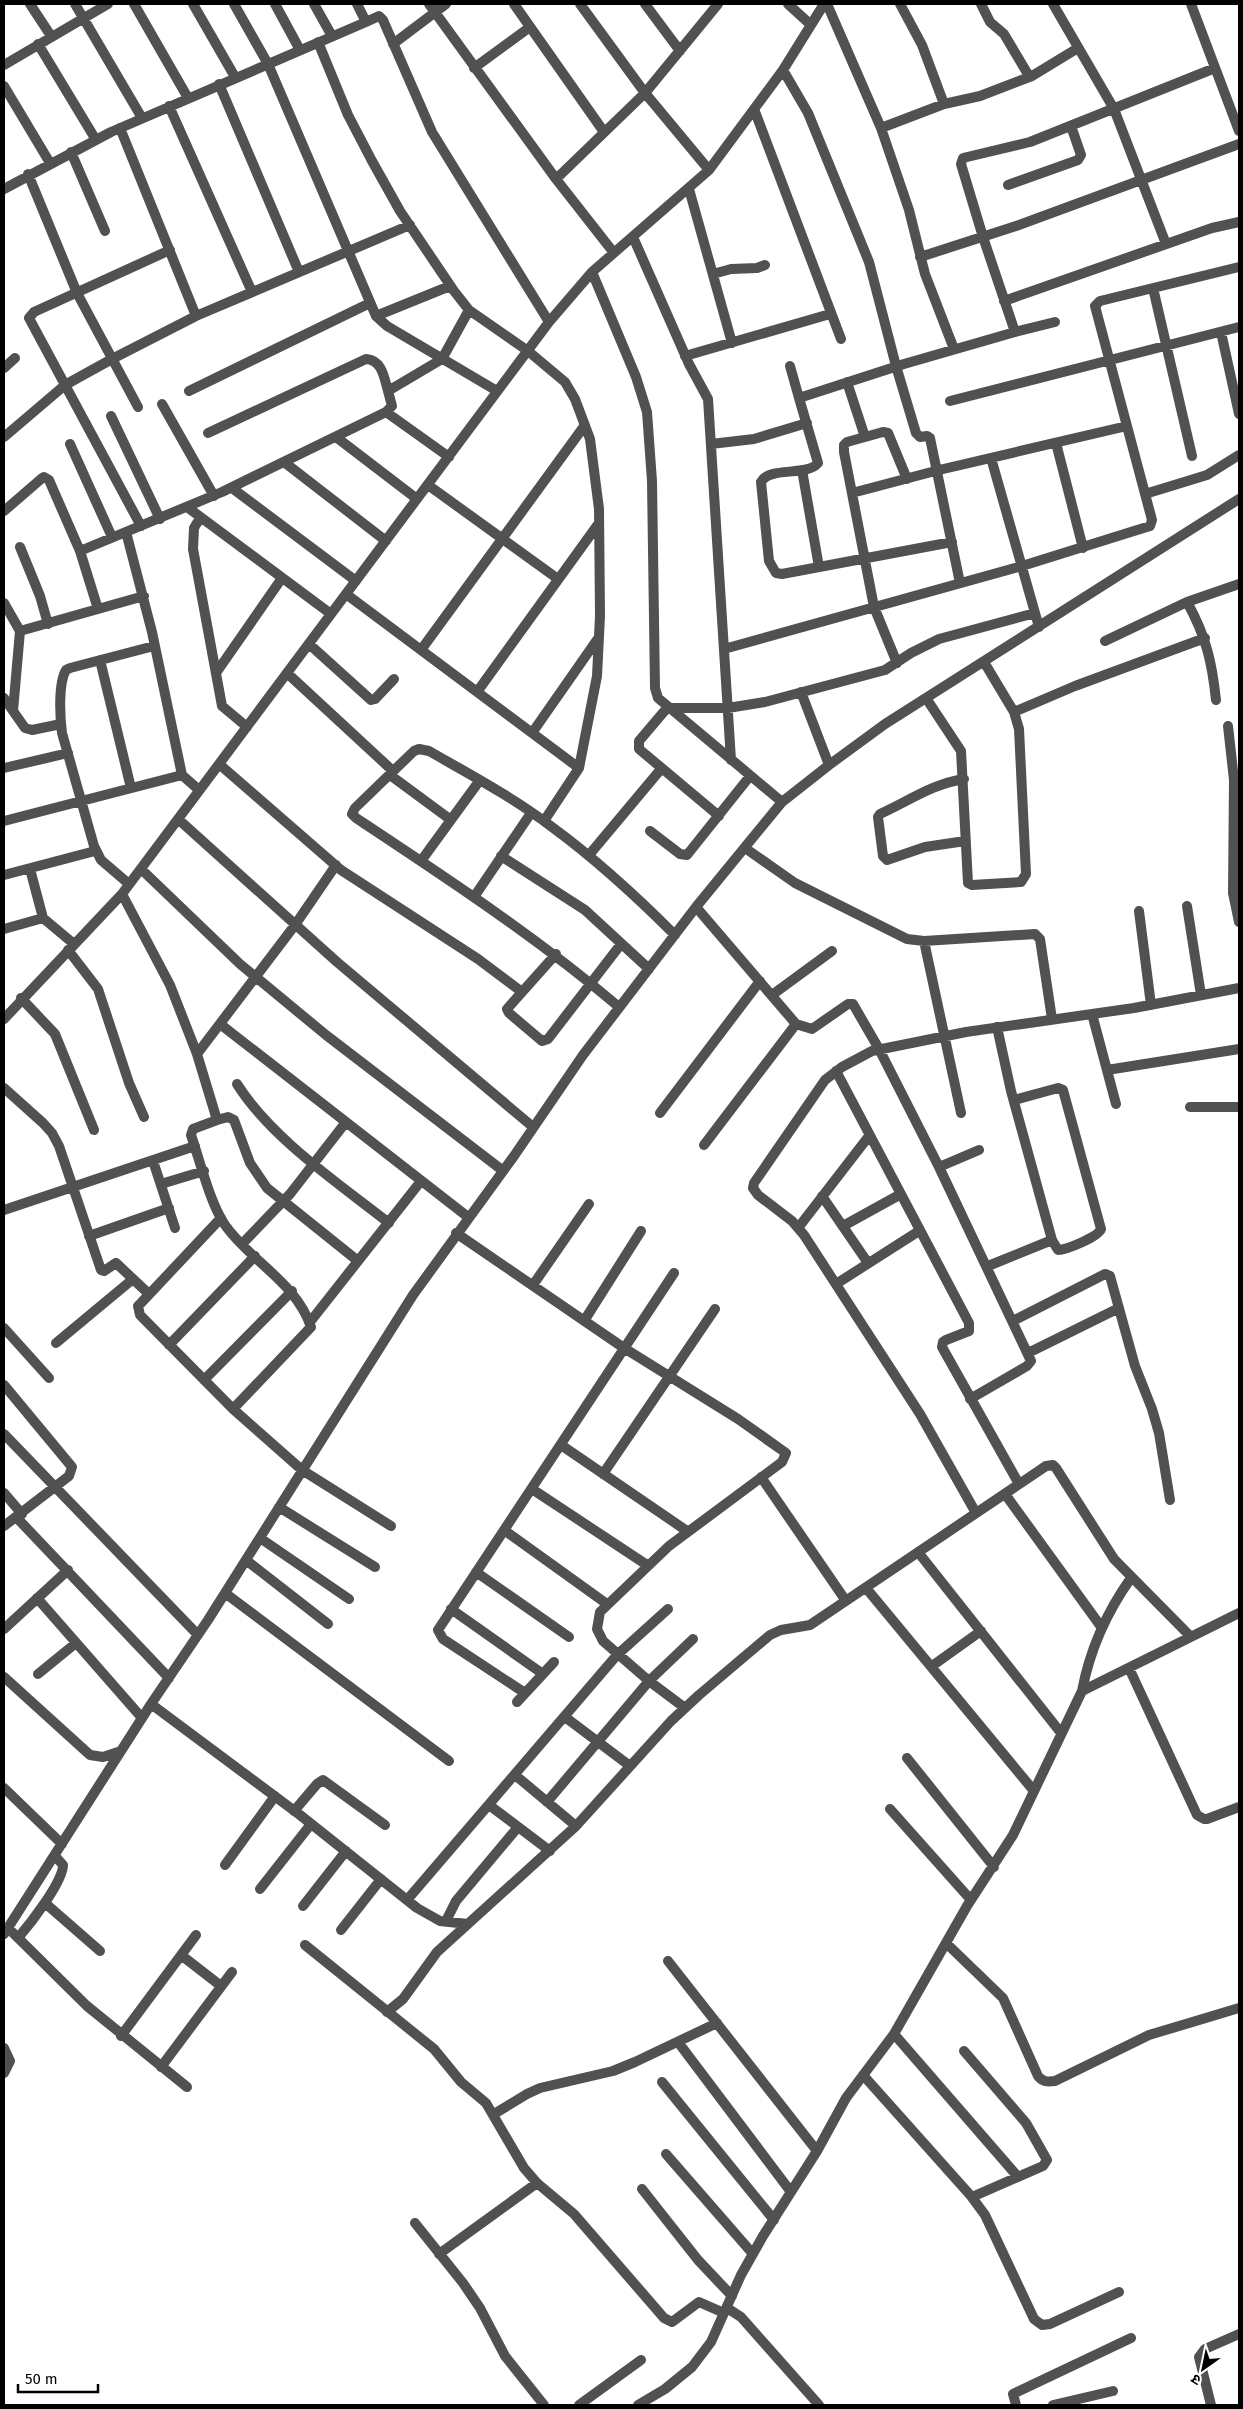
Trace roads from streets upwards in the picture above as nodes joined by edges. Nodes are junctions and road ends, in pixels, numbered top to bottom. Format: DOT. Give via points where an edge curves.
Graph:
graph roads {
  1 [pos="30,4"];
  2 [pos="75,4"];
  3 [pos="108,4"];
  4 [pos="134,4"];
  5 [pos="193,4"];
  6 [pos="234,4"];
  7 [pos="275,4"];
  8 [pos="314,4"];
  9 [pos="357,4"];
  10 [pos="446,4"];
  11 [pos="514,4"];
  12 [pos="580,4"];
  13 [pos="645,4"];
  14 [pos="788,4"];
  15 [pos="826,4"];
  16 [pos="900,4"];
  17 [pos="981,4"];
  18 [pos="1052,4"];
  19 [pos="1191,4"];
  20 [pos="713,6"];
  21 [pos="432,8"];
  22 [pos="84,18"];
  23 [pos="366,22"];
  24 [pos="811,25"];
  25 [pos="530,27"];
  26 [pos="51,36"];
  27 [pos="332,36"];
  28 [pos="318,42"];
  29 [pos="38,44"];
  30 [pos="393,44"];
  31 [pos="1078,48"];
  32 [pos="300,50"];
  33 [pos="680,51"];
  34 [pos="268,64"];
  35 [pos="4,65"];
  36 [pos="474,68"];
  37 [pos="1215,68"];
  38 [pos="783,70"];
  39 [pos="1029,76"];
  40 [pos="235,77"];
  41 [pos="219,84"];
  42 [pos="4,86"];
  43 [pos="645,93"];
  44 [pos="188,98"];
  45 [pos="944,104"];
  46 [pos="1235,104"];
  47 [pos="169,106"];
  48 [pos="754,109"];
  49 [pos="1114,109"];
  50 [pos="142,118"];
  51 [pos="1071,126"];
  52 [pos="120,128"];
  53 [pos="881,128"];
  54 [pos="1239,131"];
  55 [pos="604,132"];
  56 [pos="96,140"];
  57 [pos="1239,144"];
  58 [pos="71,152"];
  59 [pos="50,163"];
  60 [pos="709,170"];
  61 [pos="28,174"];
  62 [pos="556,179"];
  63 [pos="1142,181"];
  64 [pos="1008,185"];
  65 [pos="4,189"];
  66 [pos="689,189"];
  67 [pos="1239,223"];
  68 [pos="410,225"];
  69 [pos="105,231"];
  70 [pos="983,237"];
  71 [pos="632,238"];
  72 [pos="1166,244"];
  73 [pos="170,250"];
  74 [pos="347,251"];
  75 [pos="614,253"];
  76 [pos="920,257"];
  77 [pos="765,265"];
  78 [pos="1239,267"];
  79 [pos="299,272"];
  80 [pos="592,272"];
  81 [pos="713,274"];
  82 [pos="450,286"];
  83 [pos="1153,288"];
  84 [pos="252,292"];
  85 [pos="76,293"];
  86 [pos="1004,301"];
  87 [pos="370,303"];
  88 [pos="469,310"];
  89 [pos="830,314"];
  90 [pos="196,316"];
  91 [pos="376,316"];
  92 [pos="549,322"];
  93 [pos="1055,322"];
  94 [pos="1239,327"];
  95 [pos="1015,332"];
  96 [pos="1222,332"];
  97 [pos="841,339"];
  98 [pos="732,343"];
  99 [pos="1166,345"];
  100 [pos="954,349"];
  101 [pos="528,350"];
  102 [pos="686,356"];
  103 [pos="15,358"];
  104 [pos="112,359"];
  105 [pos="442,359"];
  106 [pos="1109,360"];
  107 [pos="790,366"];
  108 [pos="896,366"];
  109 [pos="4,368"];
  110 [pos="847,382"];
  111 [pos="65,386"];
  112 [pos="189,391"];
  113 [pos="388,391"];
  114 [pos="497,391"];
  115 [pos="799,398"];
  116 [pos="950,401"];
  117 [pos="162,404"];
  118 [pos="138,408"];
  119 [pos="386,412"];
  120 [pos="1239,414"];
  121 [pos="111,416"];
  122 [pos="807,422"];
  123 [pos="585,425"];
  124 [pos="1127,426"];
  125 [pos="208,433"];
  126 [pos="4,437"];
  127 [pos="336,437"];
  128 [pos="865,437"];
  129 [pos="1056,443"];
  130 [pos="70,444"];
  131 [pos="711,444"];
  132 [pos="1239,455"];
  133 [pos="1192,456"];
  134 [pos="449,457"];
  135 [pos="991,458"];
  136 [pos="284,462"];
  137 [pos="802,470"];
  138 [pos="939,470"];
  139 [pos="907,479"];
  140 [pos="428,485"];
  141 [pos="232,488"];
  142 [pos="852,494"];
  143 [pos="1145,494"];
  144 [pos="214,496"];
  145 [pos="1239,498"];
  146 [pos="417,499"];
  147 [pos="187,507"];
  148 [pos="4,511"];
  149 [pos="200,518"];
  150 [pos="160,519"];
  151 [pos="599,523"];
  152 [pos="140,526"];
  153 [pos="126,532"];
  154 [pos="112,537"];
  155 [pos="503,539"];
  156 [pos="386,541"];
  157 [pos="952,542"];
  158 [pos="20,547"];
  159 [pos="1083,548"];
  160 [pos="80,551"];
  161 [pos="864,559"];
  162 [pos="1022,566"];
  163 [pos="819,567"];
  164 [pos="282,578"];
  165 [pos="558,579"];
  166 [pos="356,581"];
  167 [pos="960,583"];
  168 [pos="1239,584"];
  169 [pos="346,594"];
  170 [pos="144,596"];
  171 [pos="1187,602"];
  172 [pos="4,603"];
  173 [pos="874,607"];
  174 [pos="98,609"];
  175 [pos="1035,612"];
  176 [pos="331,614"];
  177 [pos="48,624"];
  178 [pos="1039,627"];
  179 [pos="20,631"];
  180 [pos="599,636"];
  181 [pos="1205,638"];
  182 [pos="1105,641"];
  183 [pos="308,644"];
  184 [pos="154,646"];
  185 [pos="724,649"];
  186 [pos="421,650"];
  187 [pos="100,660"];
  188 [pos="984,662"];
  189 [pos="897,663"];
  190 [pos="216,673"];
  191 [pos="287,673"];
  192 [pos="394,679"];
  193 [pos="477,692"];
  194 [pos="802,692"];
  195 [pos="4,698"];
  196 [pos="926,698"];
  197 [pos="1216,700"];
  198 [pos="667,708"];
  199 [pos="728,708"];
  200 [pos="12,711"];
  201 [pos="1014,712"];
  202 [pos="61,724"];
  203 [pos="247,726"];
  204 [pos="1228,726"];
  205 [pos="532,733"];
  206 [pos="68,753"];
  207 [pos="731,760"];
  208 [pos="219,764"];
  209 [pos="829,765"];
  210 [pos="4,768"];
  211 [pos="579,768"];
  212 [pos="662,769"];
  213 [pos="392,773"];
  214 [pos="182,775"];
  215 [pos="750,776"];
  216 [pos="964,779"];
  217 [pos="480,780"];
  218 [pos="131,788"];
  219 [pos="200,790"];
  220 [pos="82,800"];
  221 [pos="782,802"];
  222 [pos="531,812"];
  223 [pos="719,816"];
  224 [pos="178,819"];
  225 [pos="451,820"];
  226 [pos="4,821"];
  227 [pos="544,821"];
  228 [pos="650,831"];
  229 [pos="966,841"];
  230 [pos="744,848"];
  231 [pos="96,851"];
  232 [pos="589,855"];
  233 [pos="501,856"];
  234 [pos="421,862"];
  235 [pos="336,865"];
  236 [pos="30,869"];
  237 [pos="141,869"];
  238 [pos="4,875"];
  239 [pos="129,884"];
  240 [pos="122,894"];
  241 [pos="474,897"];
  242 [pos="1187,906"];
  243 [pos="696,907"];
  244 [pos="1139,911"];
  245 [pos="43,918"];
  246 [pos="1239,922"];
  247 [pos="295,925"];
  248 [pos="4,929"];
  249 [pos="674,935"];
  250 [pos="924,941"];
  251 [pos="622,944"];
  252 [pos="71,947"];
  253 [pos="832,951"];
  254 [pos="556,954"];
  255 [pos="649,969"];
  256 [pos="254,976"];
  257 [pos="760,981"];
  258 [pos="591,983"];
  259 [pos="1239,988"];
  260 [pos="522,992"];
  261 [pos="772,995"];
  262 [pos="1201,995"];
  263 [pos="21,998"];
  264 [pos="1151,1004"];
  265 [pos="619,1008"];
  266 [pos="1092,1014"];
  267 [pos="4,1019"];
  268 [pos="1052,1020"];
  269 [pos="220,1024"];
  270 [pos="796,1024"];
  271 [pos="997,1027"];
  272 [pos="943,1036"];
  273 [pos="879,1049"];
  274 [pos="1239,1049"];
  275 [pos="197,1054"];
  276 [pos="1107,1070"];
  277 [pos="836,1071"];
  278 [pos="237,1084"];
  279 [pos="4,1088"];
  280 [pos="1014,1100"];
  281 [pos="1116,1104"];
  282 [pos="1239,1106"];
  283 [pos="1190,1107"];
  284 [pos="961,1112"];
  285 [pos="660,1113"];
  286 [pos="144,1117"];
  287 [pos="217,1120"];
  288 [pos="346,1122"];
  289 [pos="533,1126"];
  290 [pos="94,1130"];
  291 [pos="869,1136"];
  292 [pos="195,1146"];
  293 [pos="704,1146"];
  294 [pos="980,1150"];
  295 [pos="153,1161"];
  296 [pos="313,1164"];
  297 [pos="939,1167"];
  298 [pos="502,1170"];
  299 [pos="204,1171"];
  300 [pos="422,1181"];
  301 [pos="161,1184"];
  302 [pos="73,1188"];
  303 [pos="901,1194"];
  304 [pos="822,1196"];
  305 [pos="282,1202"];
  306 [pos="589,1204"];
  307 [pos="168,1208"];
  308 [pos="4,1210"];
  309 [pos="468,1217"];
  310 [pos="221,1218"];
  311 [pos="389,1223"];
  312 [pos="843,1226"];
  313 [pos="175,1228"];
  314 [pos="798,1228"];
  315 [pos="641,1231"];
  316 [pos="919,1231"];
  317 [pos="456,1233"];
  318 [pos="89,1236"];
  319 [pos="1052,1240"];
  320 [pos="242,1244"];
  321 [pos="255,1256"];
  322 [pos="358,1261"];
  323 [pos="868,1263"];
  324 [pos="988,1266"];
  325 [pos="674,1273"];
  326 [pos="133,1279"];
  327 [pos="836,1284"];
  328 [pos="533,1285"];
  329 [pos="292,1291"];
  330 [pos="149,1294"];
  331 [pos="1119,1308"];
  332 [pos="715,1309"];
  333 [pos="584,1321"];
  334 [pos="1013,1321"];
  335 [pos="310,1322"];
  336 [pos="4,1328"];
  337 [pos="56,1343"];
  338 [pos="169,1345"];
  339 [pos="624,1348"];
  340 [pos="1028,1353"];
  341 [pos="670,1376"];
  342 [pos="49,1378"];
  343 [pos="204,1380"];
  344 [pos="4,1385"];
  345 [pos="970,1399"];
  346 [pos="233,1409"];
  347 [pos="4,1434"];
  348 [pos="561,1445"];
  349 [pos="302,1470"];
  350 [pos="603,1474"];
  351 [pos="761,1477"];
  352 [pos="1019,1484"];
  353 [pos="54,1488"];
  354 [pos="532,1489"];
  355 [pos="4,1493"];
  356 [pos="1004,1494"];
  357 [pos="1170,1500"];
  358 [pos="279,1507"];
  359 [pos="976,1513"];
  360 [pos="20,1516"];
  361 [pos="4,1526"];
  362 [pos="391,1526"];
  363 [pos="504,1530"];
  364 [pos="687,1531"];
  365 [pos="260,1538"];
  366 [pos="918,1552"];
  367 [pos="246,1560"];
  368 [pos="647,1565"];
  369 [pos="374,1567"];
  370 [pos="68,1570"];
  371 [pos="476,1572"];
  372 [pos="1131,1578"];
  373 [pos="866,1588"];
  374 [pos="225,1593"];
  375 [pos="37,1598"];
  376 [pos="349,1599"];
  377 [pos="846,1601"];
  378 [pos="607,1604"];
  379 [pos="451,1609"];
  380 [pos="668,1609"];
  381 [pos="1239,1613"];
  382 [pos="328,1624"];
  383 [pos="1102,1628"];
  384 [pos="4,1629"];
  385 [pos="980,1631"];
  386 [pos="198,1635"];
  387 [pos="569,1637"];
  388 [pos="1191,1638"];
  389 [pos="693,1639"];
  390 [pos="76,1643"];
  391 [pos="617,1655"];
  392 [pos="554,1662"];
  393 [pos="932,1666"];
  394 [pos="1129,1668"];
  395 [pos="38,1674"];
  396 [pos="543,1674"];
  397 [pos="4,1677"];
  398 [pos="169,1678"];
  399 [pos="649,1681"];
  400 [pos="1082,1691"];
  401 [pos="525,1693"];
  402 [pos="517,1702"];
  403 [pos="151,1704"];
  404 [pos="685,1708"];
  405 [pos="565,1716"];
  406 [pos="142,1718"];
  407 [pos="1061,1733"];
  408 [pos="598,1742"];
  409 [pos="121,1751"];
  410 [pos="907,1758"];
  411 [pos="449,1761"];
  412 [pos="630,1766"];
  413 [pos="514,1775"];
  414 [pos="4,1788"];
  415 [pos="1034,1791"];
  416 [pos="275,1796"];
  417 [pos="547,1802"];
  418 [pos="489,1804"];
  419 [pos="1239,1806"];
  420 [pos="890,1809"];
  421 [pos="294,1811"];
  422 [pos="311,1824"];
  423 [pos="385,1825"];
  424 [pos="576,1826"];
  425 [pos="518,1827"];
  426 [pos="62,1844"];
  427 [pos="346,1851"];
  428 [pos="550,1851"];
  429 [pos="54,1856"];
  430 [pos="224,1865"];
  431 [pos="994,1867"];
  432 [pos="381,1879"];
  433 [pos="260,1890"];
  434 [pos="407,1900"];
  435 [pos="971,1900"];
  436 [pos="45,1903"];
  437 [pos="303,1906"];
  438 [pos="446,1922"];
  439 [pos="468,1924"];
  440 [pos="341,1930"];
  441 [pos="6,1931"];
  442 [pos="196,1935"];
  443 [pos="18,1938"];
  444 [pos="946,1943"];
  445 [pos="304,1946"];
  446 [pos="100,1951"];
  447 [pos="182,1955"];
  448 [pos="668,1961"];
  449 [pos="232,1972"];
  450 [pos="221,1986"];
  451 [pos="1239,2008"];
  452 [pos="387,2012"];
  453 [pos="716,2023"];
  454 [pos="894,2034"];
  455 [pos="121,2036"];
  456 [pos="678,2042"];
  457 [pos="4,2048"];
  458 [pos="964,2051"];
  459 [pos="161,2067"];
  460 [pos="4,2073"];
  461 [pos="862,2075"];
  462 [pos="662,2082"];
  463 [pos="187,2088"];
  464 [pos="494,2114"];
  465 [pos="818,2151"];
  466 [pos="666,2154"];
  467 [pos="1018,2177"];
  468 [pos="537,2183"];
  469 [pos="642,2189"];
  470 [pos="791,2192"];
  471 [pos="972,2198"];
  472 [pos="774,2220"];
  473 [pos="415,2223"];
  474 [pos="440,2254"];
  475 [pos="753,2254"];
  476 [pos="1119,2292"];
  477 [pos="732,2296"];
  478 [pos="726,2310"];
  479 [pos="1239,2334"];
  480 [pos="1132,2338"];
  481 [pos="641,2360"];
  482 [pos="1113,2391"];
  483 [pos="544,2405"];
  484 [pos="579,2405"];
  485 [pos="638,2405"];
  486 [pos="819,2405"];
  487 [pos="1016,2405"];
  488 [pos="1053,2405"];
  489 [pos="1211,2405"];
  1 -- 26 [label="street"];
  2 -- 22 [label="street"];
  3 -- 22 [label="street"];
  4 -- 44 [label="street"];
  5 -- 40 [label="street"];
  6 -- 34 [label="street"];
  7 -- 32 [label="street"];
  8 -- 27 [label="street"];
  9 -- 23 [label="street"];
  10 -- 21 [label="street"];
  11 -- 25 [label="street"];
  12 -- 43 [label="street"];
  13 -- 33 [label="street"];
  14 -- 24 [label="street"];
  15 -- 24 [label="street"];
  15 -- 53 [label="street"];
  16 -- 45 [label="street" via="922,45"];
  17 -- 39 [label="street"];
  18 -- 31 [label="street"];
  19 -- 37 [label="street"];
  20 -- 33 [label="street"];
  21 -- 30 [label="street"];
  21 -- 36 [label="street"];
  22 -- 26 [label="street"];
  22 -- 50 [label="street"];
  23 -- 27 [label="street"];
  23 -- 30 [label="street" via="379,16 382,18"];
  24 -- 38 [label="street"];
  25 -- 36 [label="street"];
  25 -- 55 [label="street"];
  26 -- 29 [label="street"];
  27 -- 28 [label="street"];
  28 -- 32 [label="street"];
  28 -- 68 [label="street" via="348,115"];
  29 -- 35 [label="street"];
  29 -- 56 [label="street"];
  30 -- 92 [label="street" via="432,132"];
  31 -- 39 [label="street"];
  31 -- 49 [label="street"];
  32 -- 34 [label="street"];
  33 -- 43 [label="street"];
  34 -- 40 [label="street"];
  34 -- 74 [label="street"];
  36 -- 62 [label="street"];
  37 -- 46 [label="street"];
  37 -- 49 [label="street"];
  38 -- 48 [label="street"];
  38 -- 108 [label="street" via="808,113 869,262"];
  39 -- 45 [label="street" via="980,96"];
  40 -- 41 [label="street"];
  41 -- 44 [label="street"];
  41 -- 79 [label="street"];
  42 -- 59 [label="street"];
  43 -- 55 [label="street"];
  43 -- 60 [label="street"];
  44 -- 47 [label="street"];
  45 -- 53 [label="street"];
  46 -- 54 [label="street"];
  47 -- 50 [label="street"];
  47 -- 84 [label="street"];
  48 -- 60 [label="street"];
  48 -- 89 [label="street"];
  49 -- 51 [label="street"];
  49 -- 63 [label="street"];
  50 -- 52 [label="street"];
  51 -- 64 [label="street" via="1081,155 1078,160"];
  51 -- 70 [label="street" via="1012,147 962,158 961,164"];
  52 -- 56 [label="street"];
  52 -- 73 [label="street"];
  53 -- 76 [label="street" via="909,210"];
  55 -- 62 [label="street"];
  56 -- 58 [label="street"];
  57 -- 63 [label="street"];
  58 -- 59 [label="street"];
  58 -- 69 [label="street"];
  59 -- 61 [label="street"];
  60 -- 66 [label="street"];
  61 -- 65 [label="street"];
  61 -- 85 [label="street"];
  62 -- 75 [label="street"];
  63 -- 70 [label="street"];
  63 -- 72 [label="street"];
  66 -- 71 [label="street"];
  66 -- 81 [label="street"];
  67 -- 72 [label="street" via="1212,228"];
  68 -- 74 [label="street"];
  68 -- 82 [label="street"];
  70 -- 76 [label="street"];
  70 -- 86 [label="street"];
  71 -- 75 [label="street"];
  71 -- 102 [label="street"];
  72 -- 86 [label="street"];
  73 -- 85 [label="street"];
  73 -- 90 [label="street"];
  74 -- 79 [label="street"];
  74 -- 87 [label="street"];
  75 -- 80 [label="street"];
  76 -- 100 [label="street"];
  77 -- 81 [label="street"];
  78 -- 83 [label="street"];
  79 -- 84 [label="street"];
  80 -- 92 [label="street"];
  80 -- 198 [label="street" via="636,377 647,412 652,481 655,688 658,698"];
  81 -- 98 [label="street"];
  82 -- 88 [label="street"];
  82 -- 91 [label="street"];
  83 -- 99 [label="street"];
  83 -- 106 [label="street" via="1100,301 1095,306"];
  84 -- 90 [label="street"];
  85 -- 104 [label="street"];
  85 -- 111 [label="street" via="34,312 29,318"];
  86 -- 95 [label="street"];
  87 -- 91 [label="street"];
  87 -- 112 [label="street"];
  88 -- 101 [label="street"];
  88 -- 105 [label="street"];
  89 -- 97 [label="street"];
  89 -- 98 [label="street"];
  90 -- 104 [label="street"];
  91 -- 105 [label="street"];
  92 -- 101 [label="street"];
  93 -- 95 [label="street"];
  94 -- 96 [label="street"];
  95 -- 100 [label="street"];
  96 -- 99 [label="street"];
  96 -- 120 [label="street"];
  98 -- 102 [label="street"];
  99 -- 106 [label="street"];
  99 -- 133 [label="street"];
  100 -- 108 [label="street"];
  101 -- 114 [label="street"];
  101 -- 123 [label="street" via="565,382"];
  102 -- 131 [label="street" via="708,398"];
  103 -- 109 [label="street"];
  104 -- 111 [label="street"];
  104 -- 118 [label="street"];
  105 -- 113 [label="street"];
  105 -- 114 [label="street"];
  106 -- 116 [label="street"];
  106 -- 124 [label="street"];
  107 -- 115 [label="street"];
  108 -- 110 [label="street"];
  108 -- 138 [label="street" via="916,433 930,438"];
  110 -- 115 [label="street"];
  110 -- 128 [label="street"];
  111 -- 126 [label="street"];
  111 -- 152 [label="street"];
  113 -- 119 [label="street" via="392,406"];
  113 -- 125 [label="street" via="379,364 366,359"];
  114 -- 134 [label="street"];
  115 -- 122 [label="street"];
  117 -- 144 [label="street"];
  119 -- 127 [label="street"];
  119 -- 134 [label="street"];
  121 -- 150 [label="street"];
  122 -- 131 [label="street" via="754,439"];
  122 -- 137 [label="street" via="818,463"];
  123 -- 151 [label="street" via="595,469"];
  123 -- 155 [label="street"];
  124 -- 129 [label="street"];
  124 -- 143 [label="street"];
  127 -- 136 [label="street"];
  127 -- 146 [label="street"];
  128 -- 139 [label="street" via="888,433"];
  128 -- 142 [label="street" via="844,445"];
  129 -- 135 [label="street"];
  129 -- 159 [label="street"];
  130 -- 154 [label="street"];
  131 -- 185 [label="street"];
  132 -- 143 [label="street" via="1207,475"];
  134 -- 140 [label="street"];
  135 -- 138 [label="street"];
  135 -- 162 [label="street"];
  136 -- 141 [label="street"];
  136 -- 156 [label="street"];
  137 -- 163 [label="street"];
  137 -- 163 [label="street" via="768,475 761,482 769,561 776,573"];
  138 -- 139 [label="street"];
  138 -- 157 [label="street"];
  139 -- 142 [label="street"];
  140 -- 146 [label="street"];
  140 -- 155 [label="street"];
  141 -- 144 [label="street"];
  141 -- 166 [label="street"];
  142 -- 161 [label="street"];
  143 -- 159 [label="street" via="1152,520 1150,526"];
  144 -- 147 [label="street"];
  145 -- 178 [label="street"];
  146 -- 156 [label="street"];
  147 -- 149 [label="street"];
  147 -- 150 [label="street"];
  148 -- 160 [label="street" via="41,479 47,478"];
  149 -- 164 [label="street"];
  149 -- 190 [label="street" via="194,528 193,549"];
  150 -- 152 [label="street"];
  151 -- 165 [label="street"];
  151 -- 180 [label="street"];
  152 -- 153 [label="street"];
  153 -- 154 [label="street"];
  153 -- 170 [label="street"];
  154 -- 160 [label="street"];
  155 -- 165 [label="street"];
  155 -- 186 [label="street"];
  156 -- 166 [label="street"];
  157 -- 161 [label="street"];
  157 -- 167 [label="street"];
  158 -- 177 [label="street"];
  159 -- 162 [label="street"];
  160 -- 174 [label="street"];
  161 -- 163 [label="street"];
  161 -- 173 [label="street"];
  162 -- 167 [label="street"];
  162 -- 175 [label="street"];
  164 -- 176 [label="street"];
  164 -- 190 [label="street"];
  165 -- 193 [label="street"];
  166 -- 169 [label="street"];
  167 -- 173 [label="street"];
  168 -- 171 [label="street"];
  169 -- 176 [label="street"];
  169 -- 186 [label="street"];
  170 -- 174 [label="street"];
  170 -- 184 [label="street"];
  171 -- 181 [label="street"];
  171 -- 182 [label="street"];
  172 -- 179 [label="street"];
  173 -- 185 [label="street"];
  173 -- 189 [label="street"];
  174 -- 177 [label="street"];
  175 -- 178 [label="street"];
  175 -- 189 [label="street" via="939,640"];
  176 -- 183 [label="street"];
  177 -- 179 [label="street"];
  178 -- 188 [label="street"];
  179 -- 200 [label="street"];
  180 -- 205 [label="street"];
  180 -- 211 [label="street" via="597,676"];
  181 -- 197 [label="street"];
  181 -- 201 [label="street"];
  183 -- 191 [label="street"];
  183 -- 192 [label="street" via="371,700 375,700"];
  184 -- 187 [label="street"];
  184 -- 214 [label="street"];
  185 -- 199 [label="street"];
  186 -- 193 [label="street"];
  187 -- 202 [label="street" via="70,668 64,673"];
  187 -- 218 [label="street"];
  188 -- 196 [label="street"];
  188 -- 201 [label="street"];
  189 -- 194 [label="street" via="885,670"];
  190 -- 203 [label="street" via="222,706"];
  191 -- 203 [label="street"];
  191 -- 213 [label="street"];
  193 -- 205 [label="street"];
  194 -- 199 [label="street"];
  194 -- 209 [label="street"];
  195 -- 200 [label="street"];
  196 -- 209 [label="street"];
  196 -- 216 [label="street" via="961,751"];
  198 -- 199 [label="street"];
  198 -- 207 [label="street"];
  198 -- 212 [label="street" via="639,745 642,753"];
  199 -- 207 [label="street"];
  200 -- 202 [label="street" via="28,730"];
  201 -- 229 [label="street" via="1019,738 1024,821 1024,879 1017,884 968,883"];
  202 -- 206 [label="street"];
  203 -- 208 [label="street"];
  204 -- 246 [label="street" via="1234,780 1234,893"];
  205 -- 211 [label="street"];
  206 -- 210 [label="street"];
  206 -- 220 [label="street"];
  207 -- 215 [label="street"];
  208 -- 219 [label="street"];
  208 -- 235 [label="street"];
  209 -- 221 [label="street"];
  211 -- 227 [label="street"];
  212 -- 223 [label="street"];
  212 -- 232 [label="street"];
  213 -- 217 [label="street" via="414,751 424,749"];
  213 -- 225 [label="street"];
  213 -- 234 [label="street" via="352,814"];
  214 -- 218 [label="street"];
  214 -- 219 [label="street"];
  215 -- 221 [label="street"];
  215 -- 223 [label="street"];
  216 -- 229 [label="street"];
  216 -- 229 [label="street" via="945,782 918,793 878,817 883,856 887,860 925,847"];
  217 -- 222 [label="street"];
  217 -- 225 [label="street"];
  218 -- 220 [label="street"];
  219 -- 224 [label="street"];
  220 -- 226 [label="street"];
  220 -- 231 [label="street"];
  221 -- 230 [label="street"];
  222 -- 227 [label="street"];
  222 -- 233 [label="street"];
  223 -- 228 [label="street" via="686,855"];
  224 -- 237 [label="street"];
  224 -- 247 [label="street"];
  225 -- 234 [label="street"];
  227 -- 232 [label="street"];
  230 -- 243 [label="street"];
  230 -- 250 [label="street" via="814,894 893,934"];
  231 -- 236 [label="street"];
  231 -- 239 [label="street" via="108,868"];
  232 -- 249 [label="street" via="632,892"];
  233 -- 241 [label="street"];
  233 -- 251 [label="street" via="585,910"];
  234 -- 241 [label="street"];
  235 -- 247 [label="street"];
  235 -- 260 [label="street"];
  236 -- 238 [label="street"];
  236 -- 245 [label="street"];
  237 -- 239 [label="street"];
  237 -- 256 [label="street"];
  239 -- 240 [label="street"];
  240 -- 252 [label="street"];
  240 -- 275 [label="street" via="170,985"];
  241 -- 254 [label="street"];
  242 -- 262 [label="street"];
  243 -- 249 [label="street"];
  243 -- 257 [label="street"];
  244 -- 264 [label="street"];
  245 -- 248 [label="street"];
  245 -- 252 [label="street"];
  247 -- 256 [label="street"];
  247 -- 289 [label="street"];
  249 -- 255 [label="street"];
  250 -- 268 [label="street" via="1038,936"];
  250 -- 272 [label="street"];
  251 -- 255 [label="street"];
  251 -- 258 [label="street"];
  252 -- 263 [label="street"];
  252 -- 286 [label="street" via="98,989 129,1083"];
  253 -- 261 [label="street"];
  254 -- 258 [label="street"];
  254 -- 260 [label="street"];
  255 -- 265 [label="street"];
  256 -- 269 [label="street"];
  256 -- 298 [label="street" via="390,1087"];
  257 -- 261 [label="street"];
  257 -- 285 [label="street"];
  258 -- 260 [label="street" via="545,1040 540,1040 507,1011"];
  258 -- 265 [label="street"];
  259 -- 262 [label="street"];
  261 -- 270 [label="street"];
  262 -- 264 [label="street"];
  263 -- 267 [label="street"];
  263 -- 290 [label="street" via="55,1034"];
  264 -- 266 [label="street"];
  265 -- 289 [label="street"];
  266 -- 268 [label="street"];
  266 -- 276 [label="street"];
  268 -- 271 [label="street"];
  269 -- 275 [label="street"];
  269 -- 288 [label="street"];
  270 -- 273 [label="street" via="812,1029 848,1004 853,1004"];
  270 -- 293 [label="street"];
  271 -- 272 [label="street"];
  271 -- 280 [label="street"];
  272 -- 273 [label="street"];
  272 -- 284 [label="street"];
  273 -- 277 [label="street"];
  273 -- 297 [label="street"];
  274 -- 276 [label="street"];
  275 -- 287 [label="street"];
  276 -- 281 [label="street"];
  277 -- 291 [label="street"];
  277 -- 314 [label="street" via="813,1095 754,1183 753,1188 758,1195"];
  278 -- 296 [label="street" via="261,1116"];
  279 -- 302 [label="street" via="52,1133"];
  280 -- 319 [label="street"];
  280 -- 319 [label="street" via="1058,1088 1063,1090 1085,1168 1100,1232 1060,1250 1054,1248"];
  282 -- 283 [label="street"];
  287 -- 292 [label="street" via="193,1129 191,1135"];
  287 -- 305 [label="street" via="228,1117 234,1120 241,1144 257,1176"];
  288 -- 296 [label="street"];
  288 -- 300 [label="street"];
  289 -- 298 [label="street"];
  291 -- 303 [label="street"];
  291 -- 304 [label="street"];
  292 -- 295 [label="street"];
  292 -- 299 [label="street"];
  294 -- 297 [label="street"];
  295 -- 301 [label="street"];
  295 -- 302 [label="street"];
  296 -- 305 [label="street"];
  296 -- 311 [label="street"];
  297 -- 324 [label="street"];
  298 -- 309 [label="street"];
  299 -- 301 [label="street"];
  299 -- 310 [label="street"];
  300 -- 309 [label="street"];
  300 -- 311 [label="street"];
  301 -- 307 [label="street"];
  302 -- 308 [label="street"];
  302 -- 318 [label="street"];
  303 -- 312 [label="street"];
  303 -- 316 [label="street"];
  304 -- 312 [label="street"];
  304 -- 314 [label="street"];
  305 -- 320 [label="street"];
  305 -- 322 [label="street"];
  306 -- 328 [label="street"];
  307 -- 313 [label="street"];
  307 -- 318 [label="street"];
  309 -- 317 [label="street"];
  310 -- 320 [label="street"];
  310 -- 330 [label="street"];
  311 -- 322 [label="street"];
  312 -- 323 [label="street"];
  314 -- 327 [label="street"];
  315 -- 333 [label="street"];
  316 -- 323 [label="street"];
  316 -- 345 [label="street" via="969,1323 969,1331 946,1340 942,1345"];
  317 -- 328 [label="street"];
  317 -- 349 [label="street"];
  318 -- 326 [label="street" via="101,1270 116,1263"];
  319 -- 324 [label="street"];
  320 -- 321 [label="street"];
  321 -- 329 [label="street"];
  321 -- 338 [label="street"];
  322 -- 335 [label="street"];
  323 -- 327 [label="street"];
  324 -- 334 [label="street"];
  325 -- 339 [label="street"];
  326 -- 330 [label="street"];
  326 -- 337 [label="street"];
  327 -- 359 [label="street" via="920,1414"];
  328 -- 333 [label="street"];
  329 -- 335 [label="street"];
  329 -- 343 [label="street"];
  330 -- 338 [label="street" via="138,1306 140,1315"];
  331 -- 334 [label="street" via="1110,1276 1105,1274"];
  331 -- 340 [label="street"];
  331 -- 357 [label="street" via="1159,1433"];
  332 -- 341 [label="street"];
  333 -- 339 [label="street"];
  334 -- 340 [label="street"];
  335 -- 346 [label="street" via="310,1330"];
  336 -- 342 [label="street"];
  338 -- 343 [label="street"];
  339 -- 341 [label="street"];
  339 -- 348 [label="street"];
  340 -- 345 [label="street" via="1030,1364"];
  341 -- 350 [label="street"];
  341 -- 351 [label="street" via="783,1450 785,1458"];
  343 -- 346 [label="street"];
  344 -- 353 [label="street" via="72,1468 69,1476"];
  345 -- 352 [label="street"];
  346 -- 349 [label="street"];
  347 -- 353 [label="street"];
  348 -- 350 [label="street"];
  348 -- 354 [label="street"];
  349 -- 358 [label="street"];
  349 -- 362 [label="street"];
  350 -- 364 [label="street"];
  351 -- 364 [label="street"];
  351 -- 377 [label="street"];
  352 -- 356 [label="street"];
  352 -- 372 [label="street" via="1046,1466 1053,1465 1114,1559"];
  353 -- 360 [label="street"];
  353 -- 386 [label="street"];
  354 -- 363 [label="street"];
  354 -- 368 [label="street"];
  355 -- 360 [label="street"];
  356 -- 359 [label="street"];
  356 -- 383 [label="street"];
  358 -- 365 [label="street"];
  358 -- 369 [label="street"];
  359 -- 366 [label="street"];
  360 -- 361 [label="street"];
  360 -- 370 [label="street"];
  363 -- 371 [label="street"];
  363 -- 378 [label="street"];
  364 -- 368 [label="street"];
  365 -- 367 [label="street"];
  365 -- 376 [label="street"];
  366 -- 373 [label="street"];
  366 -- 385 [label="street"];
  367 -- 374 [label="street"];
  367 -- 382 [label="street"];
  368 -- 378 [label="street"];
  370 -- 375 [label="street"];
  370 -- 398 [label="street"];
  371 -- 379 [label="street"];
  371 -- 387 [label="street"];
  372 -- 383 [label="street" via="1116,1598"];
  372 -- 388 [label="street"];
  373 -- 377 [label="street"];
  373 -- 393 [label="street"];
  374 -- 386 [label="street"];
  374 -- 411 [label="street"];
  375 -- 384 [label="street"];
  375 -- 390 [label="street"];
  377 -- 404 [label="street" via="810,1626 780,1630 770,1635"];
  378 -- 391 [label="street" via="600,1612 597,1629 602,1641"];
  379 -- 396 [label="street"];
  379 -- 401 [label="street" via="438,1630 443,1639"];
  380 -- 391 [label="street"];
  381 -- 388 [label="street"];
  383 -- 400 [label="street" via="1087,1665"];
  385 -- 393 [label="street"];
  385 -- 407 [label="street"];
  386 -- 398 [label="street"];
  388 -- 394 [label="street"];
  389 -- 399 [label="street"];
  390 -- 395 [label="street"];
  390 -- 406 [label="street"];
  391 -- 399 [label="street"];
  391 -- 405 [label="street"];
  392 -- 396 [label="street"];
  393 -- 415 [label="street"];
  394 -- 400 [label="street"];
  394 -- 419 [label="street" via="1196,1814 1207,1819"];
  396 -- 401 [label="street"];
  397 -- 409 [label="street" via="90,1756 103,1758"];
  398 -- 403 [label="street"];
  399 -- 404 [label="street"];
  399 -- 408 [label="street"];
  400 -- 407 [label="street"];
  401 -- 402 [label="street"];
  403 -- 406 [label="street"];
  403 -- 416 [label="street"];
  404 -- 412 [label="street"];
  405 -- 408 [label="street"];
  405 -- 413 [label="street"];
  406 -- 409 [label="street"];
  407 -- 415 [label="street"];
  408 -- 412 [label="street"];
  408 -- 417 [label="street"];
  409 -- 426 [label="street"];
  410 -- 431 [label="street"];
  412 -- 424 [label="street"];
  413 -- 417 [label="street"];
  413 -- 418 [label="street"];
  414 -- 426 [label="street"];
  415 -- 431 [label="street"];
  416 -- 421 [label="street"];
  416 -- 430 [label="street"];
  417 -- 424 [label="street"];
  418 -- 425 [label="street"];
  418 -- 434 [label="street"];
  420 -- 435 [label="street"];
  421 -- 422 [label="street"];
  421 -- 423 [label="street" via="323,1780"];
  422 -- 427 [label="street"];
  422 -- 433 [label="street"];
  424 -- 428 [label="street"];
  425 -- 428 [label="street"];
  425 -- 438 [label="street" via="456,1901"];
  426 -- 429 [label="street"];
  427 -- 432 [label="street"];
  427 -- 437 [label="street"];
  428 -- 439 [label="street"];
  429 -- 436 [label="street" via="63,1868"];
  429 -- 441 [label="street"];
  431 -- 435 [label="street"];
  432 -- 434 [label="street"];
  432 -- 440 [label="street"];
  434 -- 438 [label="street" via="429,1916"];
  435 -- 444 [label="street"];
  436 -- 443 [label="street"];
  436 -- 446 [label="street"];
  438 -- 439 [label="street"];
  439 -- 452 [label="street" via="437,1952 403,1999"];
  441 -- 443 [label="street"];
  442 -- 447 [label="street"];
  443 -- 455 [label="street"];
  444 -- 451 [label="street" via="1003,1998 1038,2076 1047,2082 1149,2035"];
  444 -- 454 [label="street"];
  445 -- 452 [label="street"];
  447 -- 450 [label="street"];
  447 -- 455 [label="street"];
  448 -- 453 [label="street"];
  449 -- 450 [label="street"];
  450 -- 459 [label="street"];
  452 -- 464 [label="street" via="434,2050"];
  453 -- 456 [label="street"];
  453 -- 465 [label="street"];
  454 -- 461 [label="street"];
  454 -- 467 [label="street"];
  455 -- 459 [label="street"];
  456 -- 464 [label="street" via="613,2071 540,2088"];
  456 -- 470 [label="street"];
  457 -- 460 [label="street" via="10,2061"];
  458 -- 467 [label="street" via="1026,2123 1047,2160 1043,2166"];
  459 -- 463 [label="street"];
  461 -- 465 [label="street"];
  461 -- 471 [label="street"];
  462 -- 472 [label="street"];
  464 -- 468 [label="street" via="524,2168"];
  465 -- 470 [label="street"];
  466 -- 475 [label="street"];
  467 -- 471 [label="street"];
  468 -- 474 [label="street"];
  468 -- 478 [label="street" via="574,2214 668,2322 699,2302"];
  469 -- 477 [label="street" via="698,2260"];
  470 -- 472 [label="street"];
  471 -- 476 [label="street" via="985,2215 1038,2323 1050,2324"];
  472 -- 475 [label="street"];
  473 -- 474 [label="street"];
  474 -- 483 [label="street" via="480,2308 505,2356"];
  475 -- 477 [label="street"];
  477 -- 478 [label="street"];
  478 -- 485 [label="street" via="711,2342 692,2367"];
  478 -- 486 [label="street" via="742,2317"];
  479 -- 489 [label="street" via="1205,2349 1199,2357"];
  480 -- 487 [label="street" via="1013,2394"];
  481 -- 484 [label="street"];
  482 -- 488 [label="street"];
}
